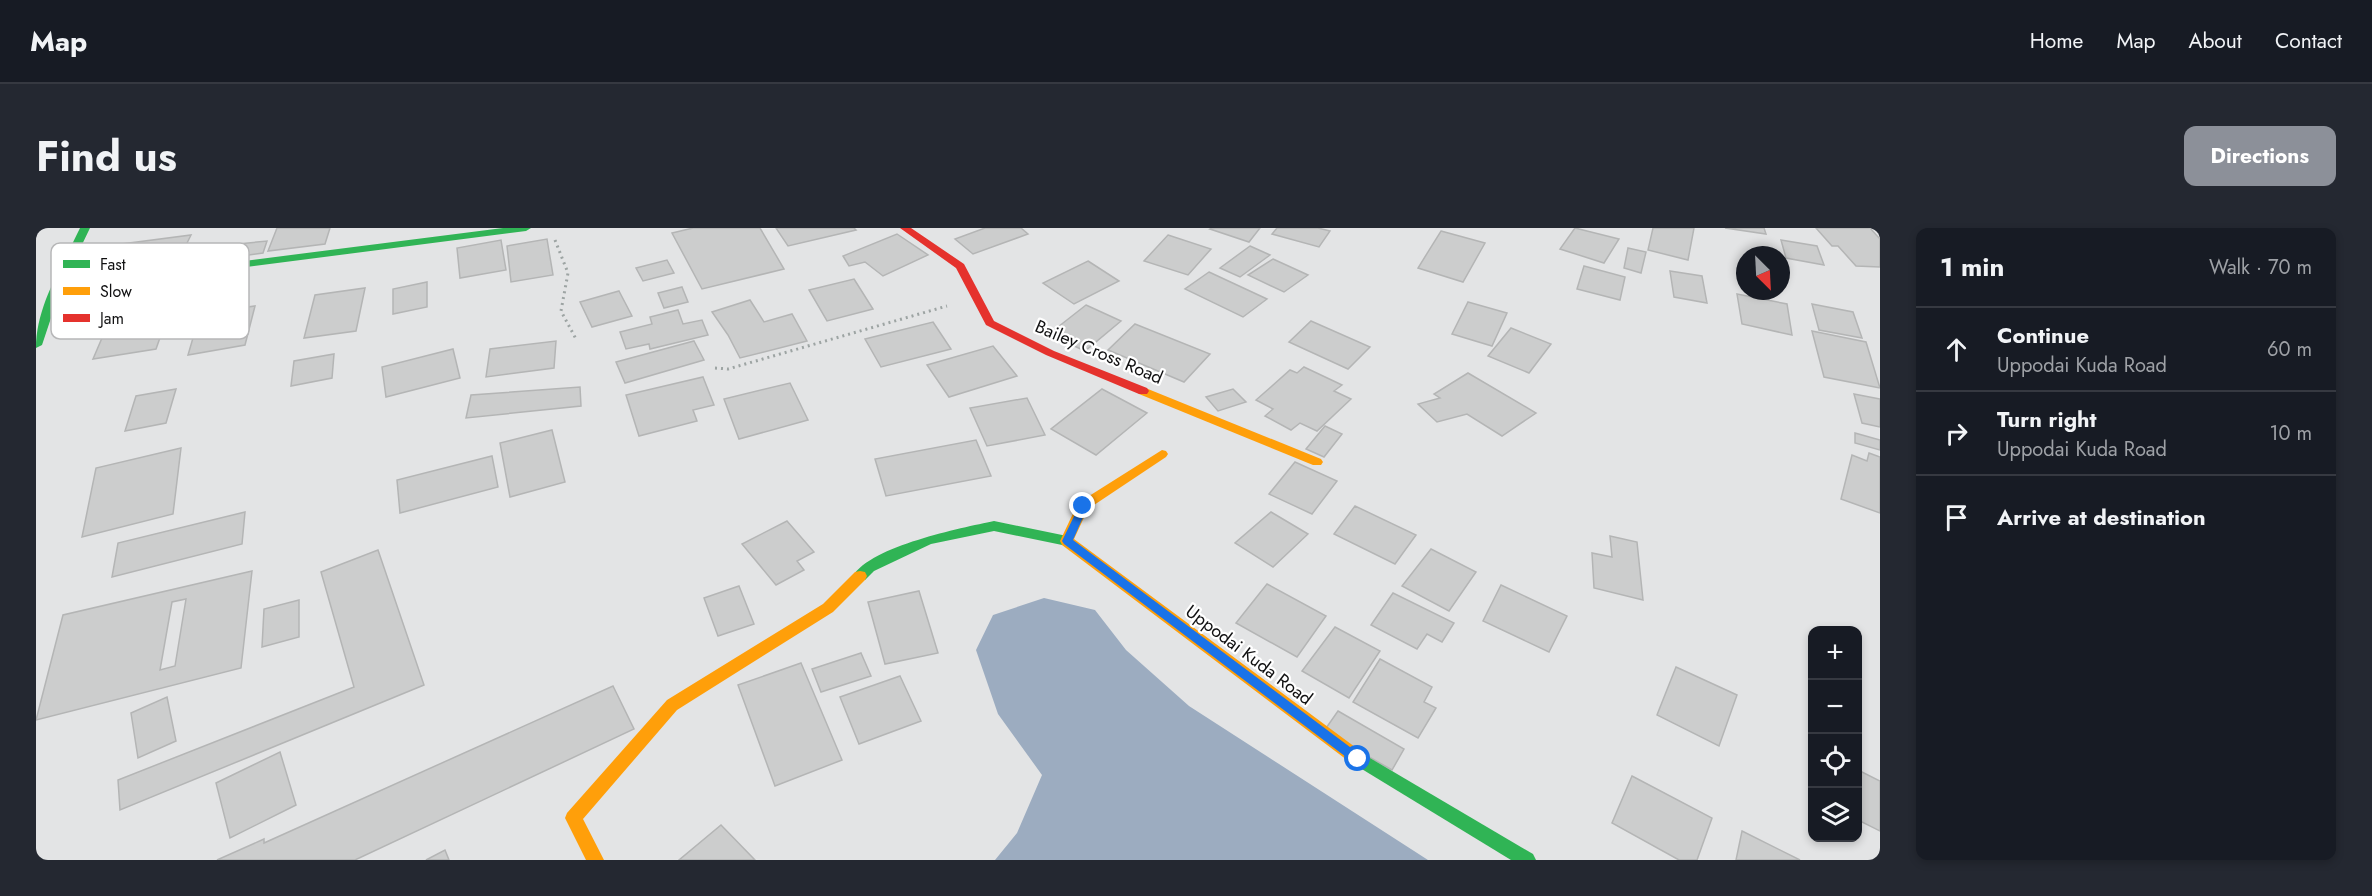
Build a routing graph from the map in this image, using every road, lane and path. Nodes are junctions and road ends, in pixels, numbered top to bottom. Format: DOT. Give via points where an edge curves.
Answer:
graph roads {
  1 [pos="85,228"];
  2 [pos="526,228"];
  3 [pos="905,228"];
  4 [pos="554,237"];
  5 [pos="78,243"];
  6 [pos="249,263"];
  7 [pos="977,299"];
  8 [pos="51,302"];
  9 [pos="576,339"];
  10 [pos="36,345"];
  11 [pos="715,368"];
  12 [pos="1162,454"];
  13 [pos="1317,462"];
  14 [pos="1067,541"];
  15 [pos="595,860"];
  16 [pos="1527,860"];
  1 -- 5 [label="street"];
  2 -- 6 [label="street"];
  3 -- 7 [label="street, Bailey Cross Road" via="960,266"];
  4 -- 9 [label="path" via="568,273 561,311"];
  7 -- 11 [label="path" via="728,369"];
  7 -- 13 [label="street, Bailey Cross Road" via="990,323 1050,353"];
  8 -- 10 [label="street"];
  12 -- 14 [label="street" via="1083,506"];
  14 -- 15 [label="street" via="994,526 928,540 869,567 828,608 672,705 573,818"];
  14 -- 16 [label="street, Uppodai Kuda Road" via="1358,759"];
}
